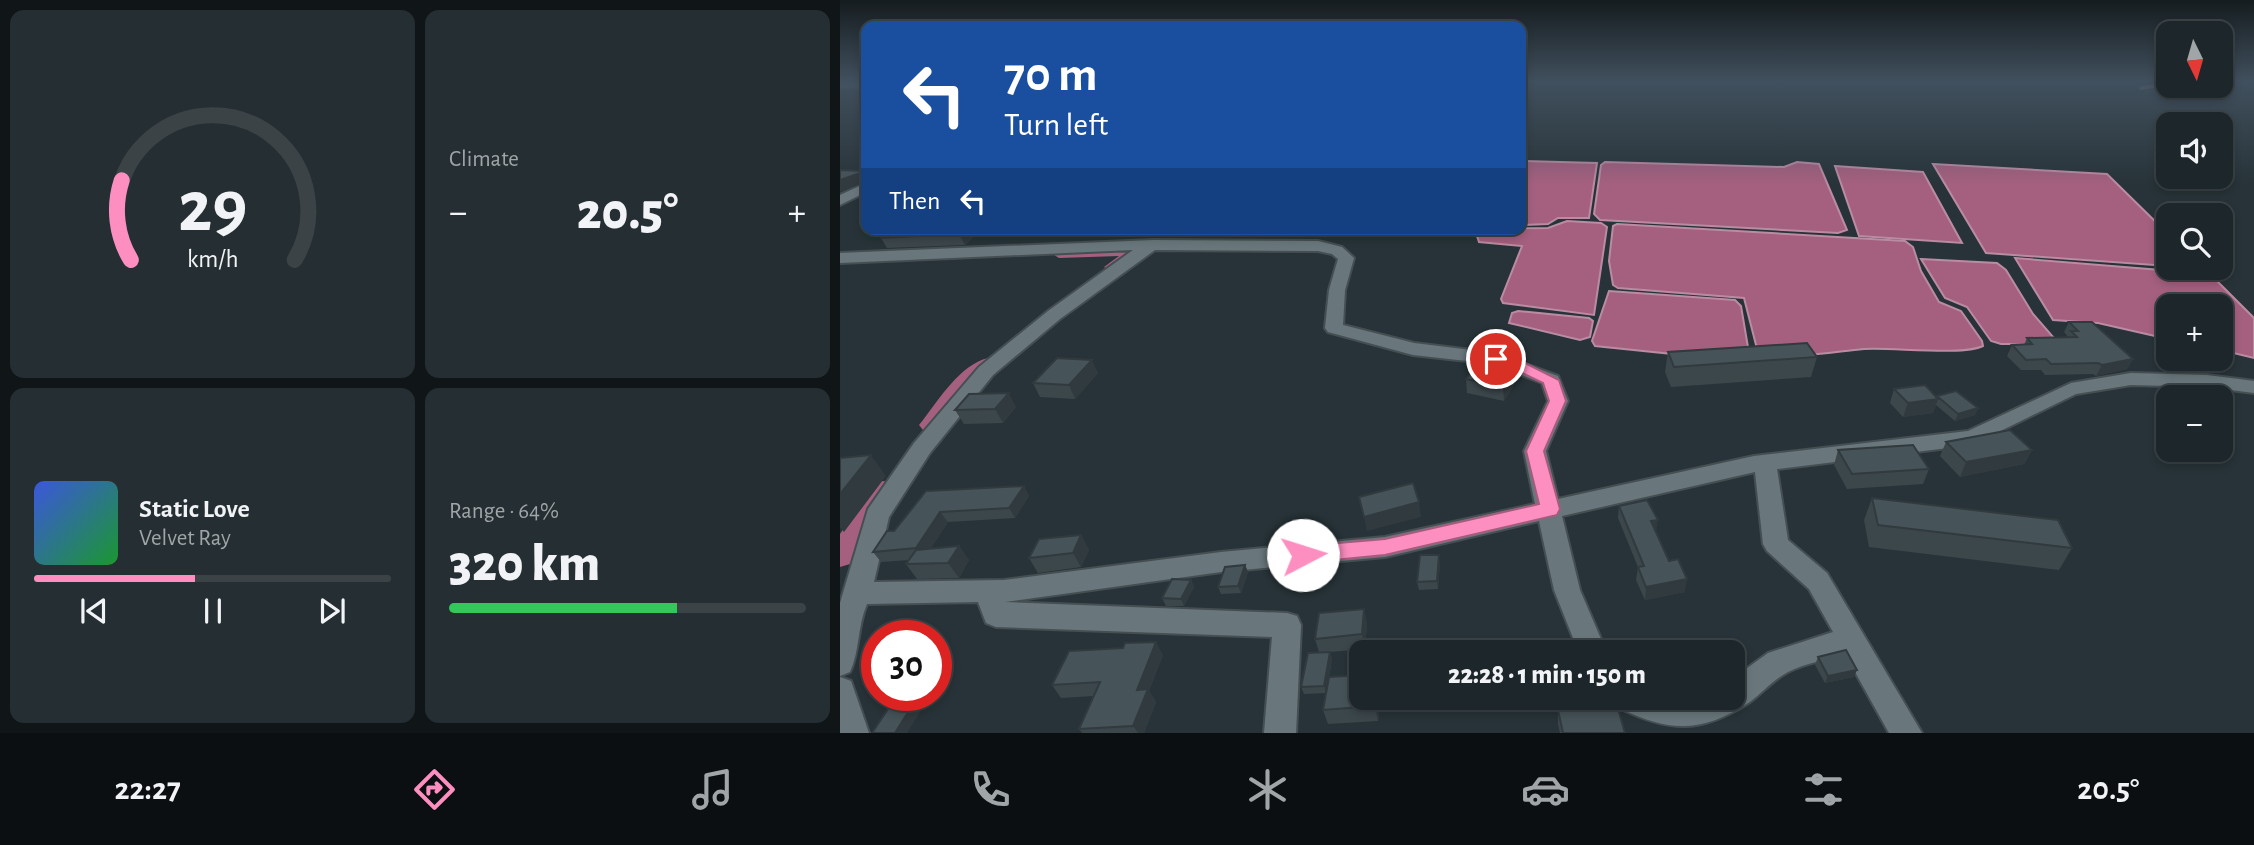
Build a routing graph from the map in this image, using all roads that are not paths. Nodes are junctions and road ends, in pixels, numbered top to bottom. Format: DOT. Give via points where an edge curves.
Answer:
graph roads {
  1 [pos="861,190"];
  2 [pos="840,201"];
  3 [pos="1153,245"];
  4 [pos="840,258"];
  5 [pos="2254,387"];
  6 [pos="1765,463"];
  7 [pos="1550,509"];
  8 [pos="987,591"];
  9 [pos="858,593"];
  10 [pos="1852,639"];
  11 [pos="1588,640"];
  12 [pos="840,663"];
  13 [pos="1745,688"];
  14 [pos="840,691"];
  15 [pos="1655,710"];
  16 [pos="1714,710"];
  17 [pos="853,733"];
  18 [pos="1280,733"];
  19 [pos="1906,733"];
  1 -- 2 [label="street"];
  3 -- 4 [label="street"];
  3 -- 7 [label="street" via="1337,250 1346,258 1334,328 1413,349 1496,359 1550,380 1558,401 1535,451"];
  3 -- 9 [label="street" via="1054,315 986,371 922,448 877,515"];
  5 -- 6 [label="street" via="2207,380 2131,379 2071,389 1972,438"];
  6 -- 7 [label="street"];
  6 -- 10 [label="street" via="1776,544 1818,581"];
  7 -- 8 [label="street" via="1385,547"];
  7 -- 11 [label="street" via="1567,590"];
  8 -- 9 [label="street"];
  8 -- 18 [label="street" via="996,615 1287,625"];
  9 -- 12 [label="street" via="845,623"];
  10 -- 13 [label="street" via="1779,662"];
  10 -- 19 [label="street"];
  14 -- 17 [label="street"];
  15 -- 16 [label="street" via="1684,717"];
}
